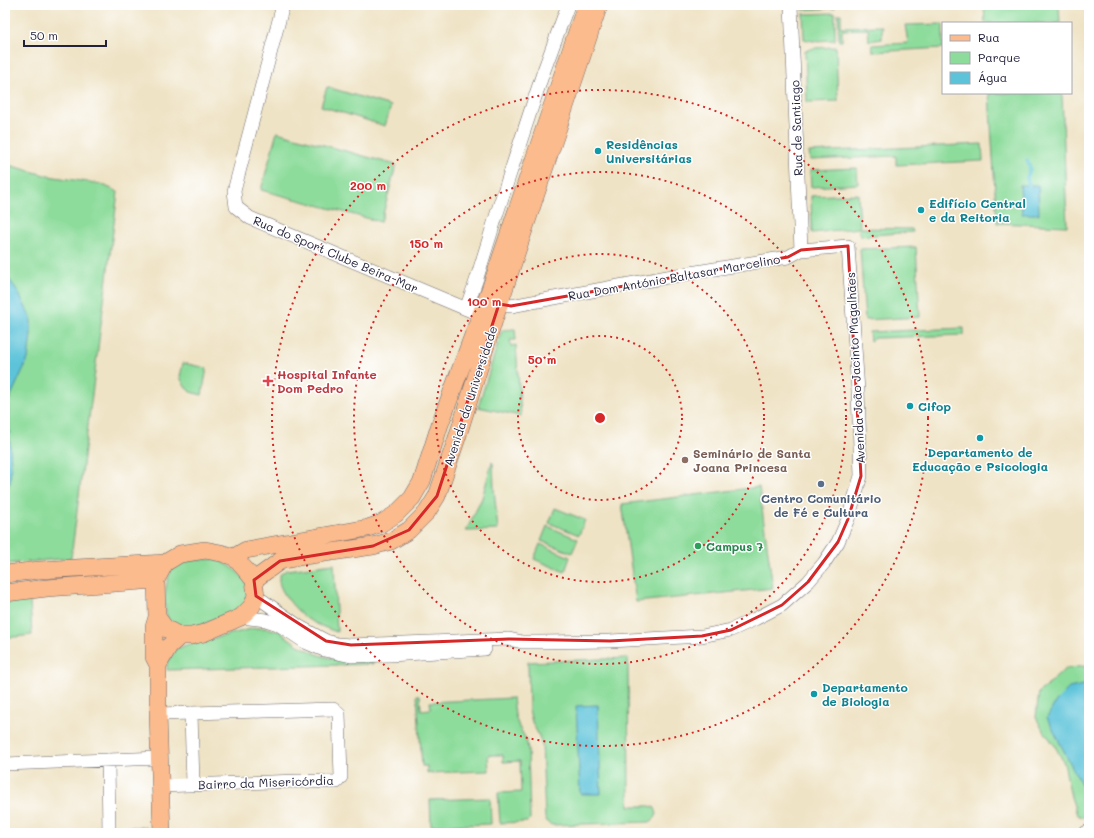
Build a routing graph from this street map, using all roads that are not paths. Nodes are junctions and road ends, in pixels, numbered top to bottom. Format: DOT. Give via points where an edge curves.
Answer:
graph roads {
  1 [pos="283,5"];
  2 [pos="568,5"];
  3 [pos="586,5"];
  4 [pos="599,5"];
  5 [pos="791,5"];
  6 [pos="848,246"];
  7 [pos="801,250"];
  8 [pos="499,304"];
  9 [pos="466,309"];
  10 [pos="487,318"];
  11 [pos="234,557"];
  12 [pos="165,562"];
  13 [pos="5,574"];
  14 [pos="156,580"];
  15 [pos="255,588"];
  16 [pos="5,593"];
  17 [pos="157,617"];
  18 [pos="241,617"];
  19 [pos="180,636"];
  20 [pos="522,642"];
  21 [pos="158,665"];
  22 [pos="158,714"];
  23 [pos="191,714"];
  24 [pos="160,758"];
  25 [pos="108,760"];
  26 [pos="5,764"];
  27 [pos="192,785"];
  28 [pos="161,786"];
  29 [pos="1089,830"];
  30 [pos="109,833"];
  31 [pos="162,833"];
  32 [pos="1085,833"];
  1 -- 9 [label="street, Rua do Sport Clube Beira-Mar" via="254,101 234,191 236,206 250,218"];
  2 -- 9 [label="street" via="543,73"];
  3 -- 10 [label="main road, Avenida da Universidade"];
  4 -- 8 [label="main road, Avenida da Universidade"];
  5 -- 7 [label="street, Rua de Santiago"];
  6 -- 7 [label="street, Rua Dom António Baltasar Marcelino"];
  6 -- 20 [label="street, Avenida João Jacinto Magalhães" via="861,476 848,519 824,564 782,605 731,630 702,636"];
  7 -- 8 [label="street, Rua Dom António Baltasar Marcelino" via="788,257 511,306"];
  8 -- 10 [label="main road, Avenida da Universidade"];
  9 -- 10 [label="street, Rua do Sport Clube Beira-Mar"];
  10 -- 11 [label="main road, Avenida da Universidade" via="450,396 422,480 412,498 396,514 368,528 246,550"];
  10 -- 15 [label="main road, Avenida da Universidade" via="458,438 437,496 426,512 409,530 391,541 280,561"];
  11 -- 12 [label="main road" via="204,550 180,554"];
  11 -- 15 [label="main road" via="244,568"];
  12 -- 13 [label="main road"];
  12 -- 14 [label="main road"];
  14 -- 16 [label="main road"];
  14 -- 17 [label="main road"];
  15 -- 18 [label="main road" via="252,606"];
  15 -- 20 [label="street, Avenida João Jacinto Magalhães" via="300,627 337,644 509,639"];
  17 -- 19 [label="main road" via="165,628"];
  17 -- 21 [label="main road" via="154,627 154,657"];
  18 -- 19 [label="main road" via="204,632"];
  18 -- 20 [label="street, Avenida João Jacinto Magalhães" via="278,624 305,642 324,650 351,656 510,647"];
  19 -- 21 [label="main road" via="169,646"];
  21 -- 22 [label="main road"];
  22 -- 23 [label="street, Bairro da Misericórdia"];
  22 -- 24 [label="main road"];
  23 -- 27 [label="street, Bairro da Misericórdia"];
  23 -- 27 [label="street, Bairro da Misericórdia" via="333,709 339,713 341,777 337,782"];
  24 -- 25 [label="street"];
  24 -- 28 [label="main road"];
  25 -- 26 [label="street"];
  25 -- 30 [label="street"];
  27 -- 28 [label="street, Bairro da Misericórdia"];
  28 -- 31 [label="main road"];
  29 -- 32 [label="street"];
}
